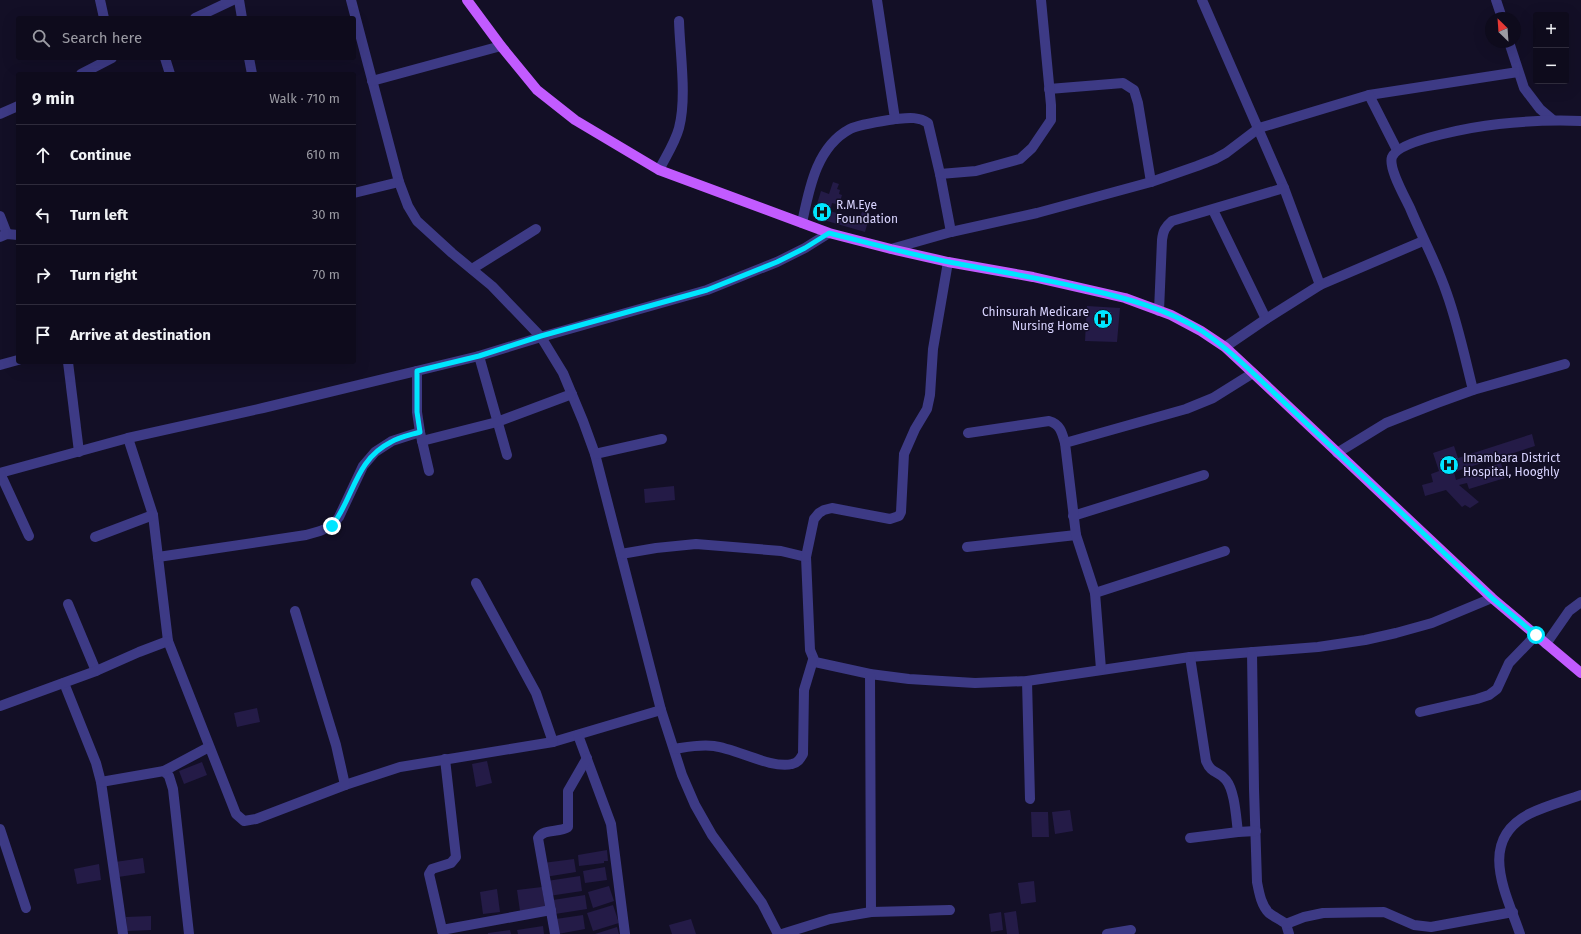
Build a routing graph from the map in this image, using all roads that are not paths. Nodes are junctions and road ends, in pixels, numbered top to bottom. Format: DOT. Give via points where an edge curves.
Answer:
graph roads {
  1 [pos="100,0"];
  2 [pos="239,0"];
  3 [pos="351,0"];
  4 [pos="467,0"];
  5 [pos="877,0"];
  6 [pos="1041,0"];
  7 [pos="1202,0"];
  8 [pos="1496,0"];
  9 [pos="226,2"];
  10 [pos="1500,12"];
  11 [pos="104,16"];
  12 [pos="199,16"];
  13 [pos="242,16"];
  14 [pos="355,16"];
  15 [pos="356,19"];
  16 [pos="679,21"];
  17 [pos="501,46"];
  18 [pos="1511,48"];
  19 [pos="108,60"];
  20 [pos="166,60"];
  21 [pos="249,60"];
  22 [pos="85,72"];
  23 [pos="169,72"];
  24 [pos="252,72"];
  25 [pos="1518,72"];
  26 [pos="372,80"];
  27 [pos="1050,89"];
  28 [pos="1369,95"];
  29 [pos="16,107"];
  30 [pos="0,114"];
  31 [pos="895,119"];
  32 [pos="1553,120"];
  33 [pos="1581,121"];
  34 [pos="1259,128"];
  35 [pos="1397,150"];
  36 [pos="659,170"];
  37 [pos="940,174"];
  38 [pos="399,182"];
  39 [pos="1151,182"];
  40 [pos="1284,188"];
  41 [pos="356,193"];
  42 [pos="1213,210"];
  43 [pos="0,216"];
  44 [pos="802,224"];
  45 [pos="536,229"];
  46 [pos="951,232"];
  47 [pos="829,233"];
  48 [pos="16,235"];
  49 [pos="4,236"];
  50 [pos="1423,241"];
  51 [pos="891,249"];
  52 [pos="948,262"];
  53 [pos="472,269"];
  54 [pos="1320,285"];
  55 [pos="1159,310"];
  56 [pos="1266,319"];
  57 [pos="541,336"];
  58 [pos="1225,348"];
  59 [pos="479,356"];
  60 [pos="16,361"];
  61 [pos="68,364"];
  62 [pos="1565,364"];
  63 [pos="0,365"];
  64 [pos="417,371"];
  65 [pos="1253,373"];
  66 [pos="1473,390"];
  67 [pos="572,394"];
  68 [pos="497,422"];
  69 [pos="968,433"];
  70 [pos="421,437"];
  71 [pos="128,438"];
  72 [pos="662,439"];
  73 [pos="1065,443"];
  74 [pos="79,452"];
  75 [pos="1337,453"];
  76 [pos="595,454"];
  77 [pos="507,455"];
  78 [pos="429,471"];
  79 [pos="0,473"];
  80 [pos="1204,475"];
  81 [pos="153,516"];
  82 [pos="1073,516"];
  83 [pos="1076,535"];
  84 [pos="29,536"];
  85 [pos="95,537"];
  86 [pos="967,547"];
  87 [pos="1225,551"];
  88 [pos="622,554"];
  89 [pos="158,557"];
  90 [pos="806,557"];
  91 [pos="476,583"];
  92 [pos="1095,593"];
  93 [pos="1492,598"];
  94 [pos="1581,602"];
  95 [pos="68,604"];
  96 [pos="295,611"];
  97 [pos="1536,635"];
  98 [pos="168,641"];
  99 [pos="1546,644"];
  100 [pos="1252,652"];
  101 [pos="1190,657"];
  102 [pos="812,660"];
  103 [pos="1101,669"];
  104 [pos="96,671"];
  105 [pos="1581,673"];
  106 [pos="870,674"];
  107 [pos="1027,681"];
  108 [pos="64,682"];
  109 [pos="0,706"];
  110 [pos="661,710"];
  111 [pos="1420,712"];
  112 [pos="578,735"];
  113 [pos="553,742"];
  114 [pos="209,747"];
  115 [pos="674,749"];
  116 [pos="587,758"];
  117 [pos="445,759"];
  118 [pos="164,770"];
  119 [pos="101,782"];
  120 [pos="345,785"];
  121 [pos="1581,795"];
  122 [pos="1030,799"];
  123 [pos="0,829"];
  124 [pos="1256,831"];
  125 [pos="1238,832"];
  126 [pos="1190,838"];
  127 [pos="26,908"];
  128 [pos="551,910"];
  129 [pos="950,910"];
  130 [pos="871,912"];
  131 [pos="1513,912"];
  132 [pos="1286,924"];
  133 [pos="1131,930"];
  134 [pos="442,932"];
  135 [pos="123,934"];
  136 [pos="189,934"];
  137 [pos="555,934"];
  138 [pos="625,934"];
  139 [pos="778,934"];
  140 [pos="782,934"];
  141 [pos="1107,934"];
  142 [pos="1289,934"];
  143 [pos="1520,934"];
  1 -- 11 [label="street"];
  2 -- 13 [label="street"];
  3 -- 14 [label="street"];
  4 -- 17 [label="main road"];
  5 -- 31 [label="street"];
  6 -- 27 [label="street"];
  7 -- 34 [label="street"];
  8 -- 10 [label="street"];
  9 -- 12 [label="street"];
  15 -- 26 [label="street"];
  16 -- 36 [label="street" via="682,113 674,143"];
  17 -- 26 [label="street"];
  17 -- 36 [label="main road" via="537,90 575,120"];
  18 -- 25 [label="street"];
  19 -- 22 [label="street"];
  20 -- 23 [label="street"];
  21 -- 24 [label="street"];
  25 -- 28 [label="street"];
  25 -- 32 [label="street" via="1528,94"];
  26 -- 38 [label="street"];
  27 -- 37 [label="street" via="1051,120 1032,148 1020,159 976,171"];
  27 -- 39 [label="street" via="1122,83 1130,86 1138,103"];
  28 -- 34 [label="street"];
  28 -- 35 [label="street"];
  29 -- 30 [label="street"];
  31 -- 37 [label="street" via="916,117 928,123"];
  31 -- 44 [label="street" via="851,128 832,143 817,166"];
  32 -- 33 [label="street"];
  32 -- 35 [label="street" via="1465,129 1405,145"];
  34 -- 39 [label="street" via="1215,159"];
  34 -- 40 [label="street"];
  35 -- 50 [label="street" via="1391,164"];
  36 -- 44 [label="main road"];
  37 -- 46 [label="street"];
  38 -- 41 [label="street"];
  38 -- 53 [label="street" via="417,221"];
  39 -- 46 [label="street" via="1037,213"];
  40 -- 42 [label="street"];
  40 -- 54 [label="street"];
  42 -- 55 [label="street" via="1172,221 1163,231"];
  42 -- 56 [label="street"];
  43 -- 49 [label="street"];
  44 -- 47 [label="main road"];
  45 -- 53 [label="street"];
  46 -- 51 [label="street"];
  47 -- 51 [label="main road"];
  47 -- 57 [label="street" via="777,262 707,290"];
  48 -- 49 [label="street"];
  50 -- 54 [label="street"];
  50 -- 66 [label="street" via="1447,294"];
  51 -- 52 [label="main road"];
  52 -- 55 [label="main road" via="1033,277 1125,298"];
  52 -- 90 [label="street" via="933,349 927,409 904,454 901,512 899,516 890,519 832,508 819,512 814,519"];
  53 -- 57 [label="street"];
  54 -- 56 [label="street"];
  55 -- 58 [label="main road" via="1201,331"];
  56 -- 58 [label="street"];
  57 -- 59 [label="street"];
  57 -- 67 [label="street"];
  58 -- 65 [label="main road"];
  59 -- 64 [label="street"];
  59 -- 68 [label="street"];
  60 -- 63 [label="street"];
  61 -- 74 [label="street"];
  62 -- 66 [label="street"];
  64 -- 70 [label="street" via="417,412"];
  64 -- 71 [label="street"];
  65 -- 73 [label="street" via="1213,398 1186,409"];
  65 -- 75 [label="main road"];
  66 -- 75 [label="street" via="1386,423"];
  67 -- 68 [label="street"];
  67 -- 76 [label="street"];
  68 -- 70 [label="street"];
  68 -- 77 [label="street"];
  69 -- 73 [label="street" via="1049,421 1059,426"];
  70 -- 78 [label="street"];
  70 -- 89 [label="street" via="392,441 375,452 363,466 339,517 332,526 306,535"];
  71 -- 74 [label="street"];
  71 -- 81 [label="street"];
  72 -- 76 [label="street"];
  73 -- 82 [label="street"];
  74 -- 79 [label="street"];
  75 -- 93 [label="main road"];
  76 -- 88 [label="street"];
  79 -- 84 [label="street"];
  80 -- 82 [label="street"];
  81 -- 85 [label="street"];
  81 -- 89 [label="street"];
  82 -- 83 [label="street"];
  83 -- 86 [label="street"];
  83 -- 92 [label="street"];
  87 -- 92 [label="street"];
  88 -- 90 [label="street" via="696,544 781,551"];
  88 -- 110 [label="street"];
  89 -- 98 [label="street"];
  90 -- 102 [label="street"];
  91 -- 113 [label="street" via="536,693"];
  92 -- 103 [label="street"];
  93 -- 97 [label="main road"];
  93 -- 100 [label="street" via="1432,623 1396,634 1318,647"];
  94 -- 99 [label="street" via="1569,611"];
  95 -- 104 [label="street"];
  96 -- 120 [label="street" via="336,745"];
  97 -- 99 [label="main road"];
  97 -- 111 [label="street" via="1509,663 1497,689 1489,695"];
  98 -- 104 [label="street"];
  98 -- 114 [label="street"];
  99 -- 105 [label="main road"];
  100 -- 101 [label="street"];
  100 -- 124 [label="street"];
  101 -- 103 [label="street"];
  101 -- 125 [label="street" via="1206,761 1211,771 1221,775 1231,789"];
  102 -- 106 [label="street"];
  102 -- 115 [label="street" via="804,690 803,754 797,762 777,764 713,746 696,745"];
  103 -- 107 [label="street"];
  104 -- 108 [label="street"];
  106 -- 107 [label="street" via="949,682"];
  106 -- 130 [label="street"];
  107 -- 122 [label="street"];
  108 -- 109 [label="street"];
  108 -- 119 [label="street"];
  110 -- 112 [label="street"];
  110 -- 115 [label="street"];
  112 -- 113 [label="street"];
  112 -- 116 [label="street"];
  113 -- 117 [label="street"];
  114 -- 118 [label="street"];
  114 -- 120 [label="street" via="236,814 244,821 256,819"];
  115 -- 139 [label="street" via="695,805 723,851 762,903"];
  116 -- 128 [label="street" via="568,790 568,826 542,833 538,838"];
  116 -- 138 [label="street" via="611,824"];
  117 -- 120 [label="street" via="400,767"];
  117 -- 134 [label="street" via="456,857 451,863 432,868 429,874"];
  118 -- 119 [label="street"];
  118 -- 136 [label="street" via="173,788"];
  119 -- 135 [label="street"];
  121 -- 131 [label="street" via="1528,815 1513,826 1500,844 1498,855 1501,875"];
  123 -- 127 [label="street"];
  124 -- 125 [label="street"];
  124 -- 132 [label="street" via="1257,882 1260,896 1269,912"];
  125 -- 126 [label="street"];
  128 -- 134 [label="street"];
  128 -- 137 [label="street"];
  129 -- 130 [label="street"];
  130 -- 140 [label="street" via="830,919"];
  131 -- 132 [label="street" via="1431,927 1414,925 1384,912 1323,913"];
  131 -- 143 [label="street"];
  132 -- 142 [label="street"];
  133 -- 141 [label="street"];
}
